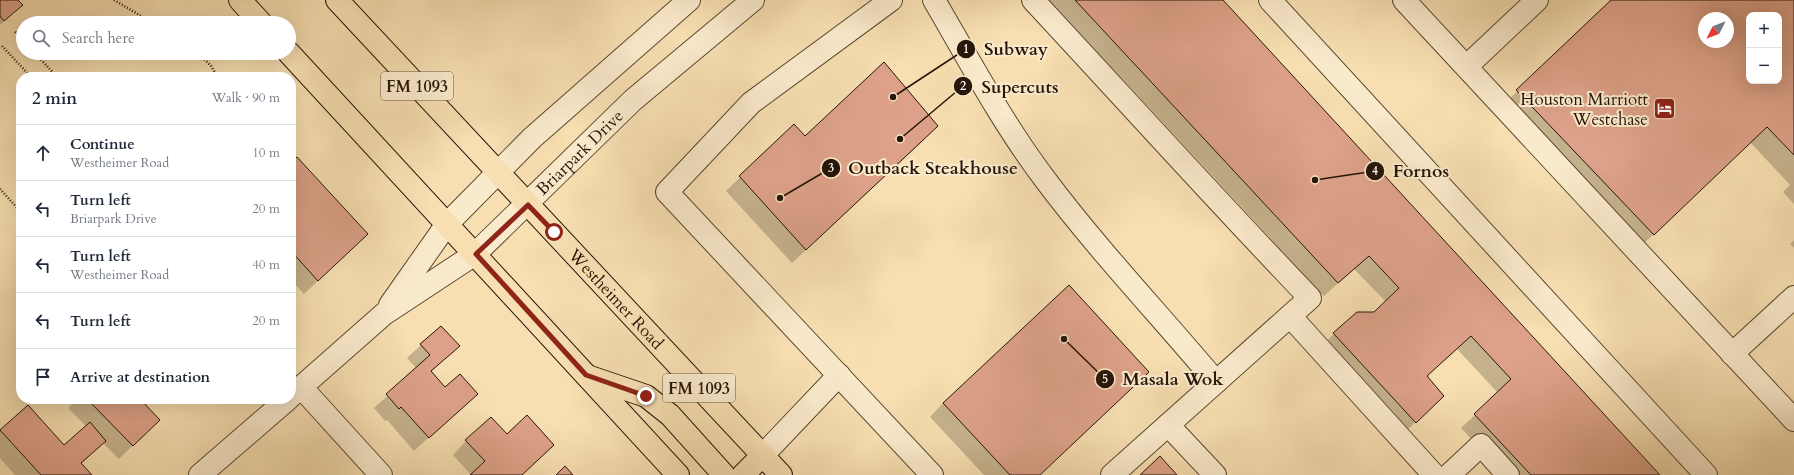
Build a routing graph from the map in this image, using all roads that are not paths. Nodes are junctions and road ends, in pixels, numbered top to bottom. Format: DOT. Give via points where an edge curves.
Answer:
graph roads {
  1 [pos="240,0"];
  2 [pos="337,0"];
  3 [pos="688,0"];
  4 [pos="753,0"];
  5 [pos="891,0"];
  6 [pos="934,0"];
  7 [pos="1033,0"];
  8 [pos="1270,0"];
  9 [pos="1404,0"];
  10 [pos="1537,0"];
  11 [pos="255,16"];
  12 [pos="295,60"];
  13 [pos="1467,66"];
  14 [pos="498,172"];
  15 [pos="528,205"];
  16 [pos="447,224"];
  17 [pos="476,254"];
  18 [pos="1794,297"];
  19 [pos="384,314"];
  20 [pos="1290,316"];
  21 [pos="1732,354"];
  22 [pos="586,375"];
  23 [pos="839,375"];
  24 [pos="1216,382"];
  25 [pos="296,391"];
  26 [pos="296,397"];
  27 [pos="282,404"];
  28 [pos="1794,420"];
  29 [pos="1168,425"];
  30 [pos="763,455"];
  31 [pos="200,475"];
  32 [pos="381,475"];
  33 [pos="678,475"];
  34 [pos="724,475"];
  35 [pos="743,475"];
  36 [pos="781,475"];
  37 [pos="932,475"];
  38 [pos="1112,475"];
  39 [pos="1215,475"];
  40 [pos="1434,475"];
  41 [pos="1449,475"];
  42 [pos="1508,475"];
  43 [pos="1706,475"];
  1 -- 11 [label="main road"];
  2 -- 14 [label="main road, Westheimer Road / FM 1093"];
  3 -- 14 [label="street, Briarpark Drive" via="532,138"];
  4 -- 15 [label="street, Briarpark Drive" via="633,100"];
  5 -- 23 [label="street" via="751,103 667,192"];
  6 -- 24 [label="street" via="1004,122 1043,177 1082,227"];
  7 -- 20 [label="street" via="1216,200 1310,298"];
  8 -- 43 [label="street"];
  9 -- 13 [label="street"];
  10 -- 13 [label="street"];
  12 -- 16 [label="main road"];
  13 -- 21 [label="street"];
  14 -- 15 [label="main road, Westheimer Road / FM 1093"];
  14 -- 16 [label="street, Briarpark Drive"];
  15 -- 17 [label="street, Briarpark Drive"];
  15 -- 30 [label="main road, Westheimer Road / FM 1093"];
  16 -- 17 [label="main road"];
  16 -- 19 [label="street, Briarpark Drive"];
  17 -- 19 [label="street, Briarpark Drive"];
  17 -- 22 [label="main road"];
  18 -- 21 [label="street"];
  19 -- 25 [label="street, Briarpark Drive"];
  20 -- 24 [label="street"];
  20 -- 40 [label="street"];
  21 -- 28 [label="street"];
  22 -- 33 [label="main road"];
  22 -- 34 [label="main road" via="646,396 670,415"];
  23 -- 30 [label="street"];
  23 -- 37 [label="street"];
  24 -- 29 [label="street"];
  26 -- 32 [label="street"];
  27 -- 31 [label="street, Briarpark Drive"];
  29 -- 38 [label="street"];
  29 -- 39 [label="street"];
  30 -- 35 [label="main road"];
  30 -- 36 [label="main road, Westheimer Road / FM 1093"];
  41 -- 42 [label="street" via="1481,445"];
}
